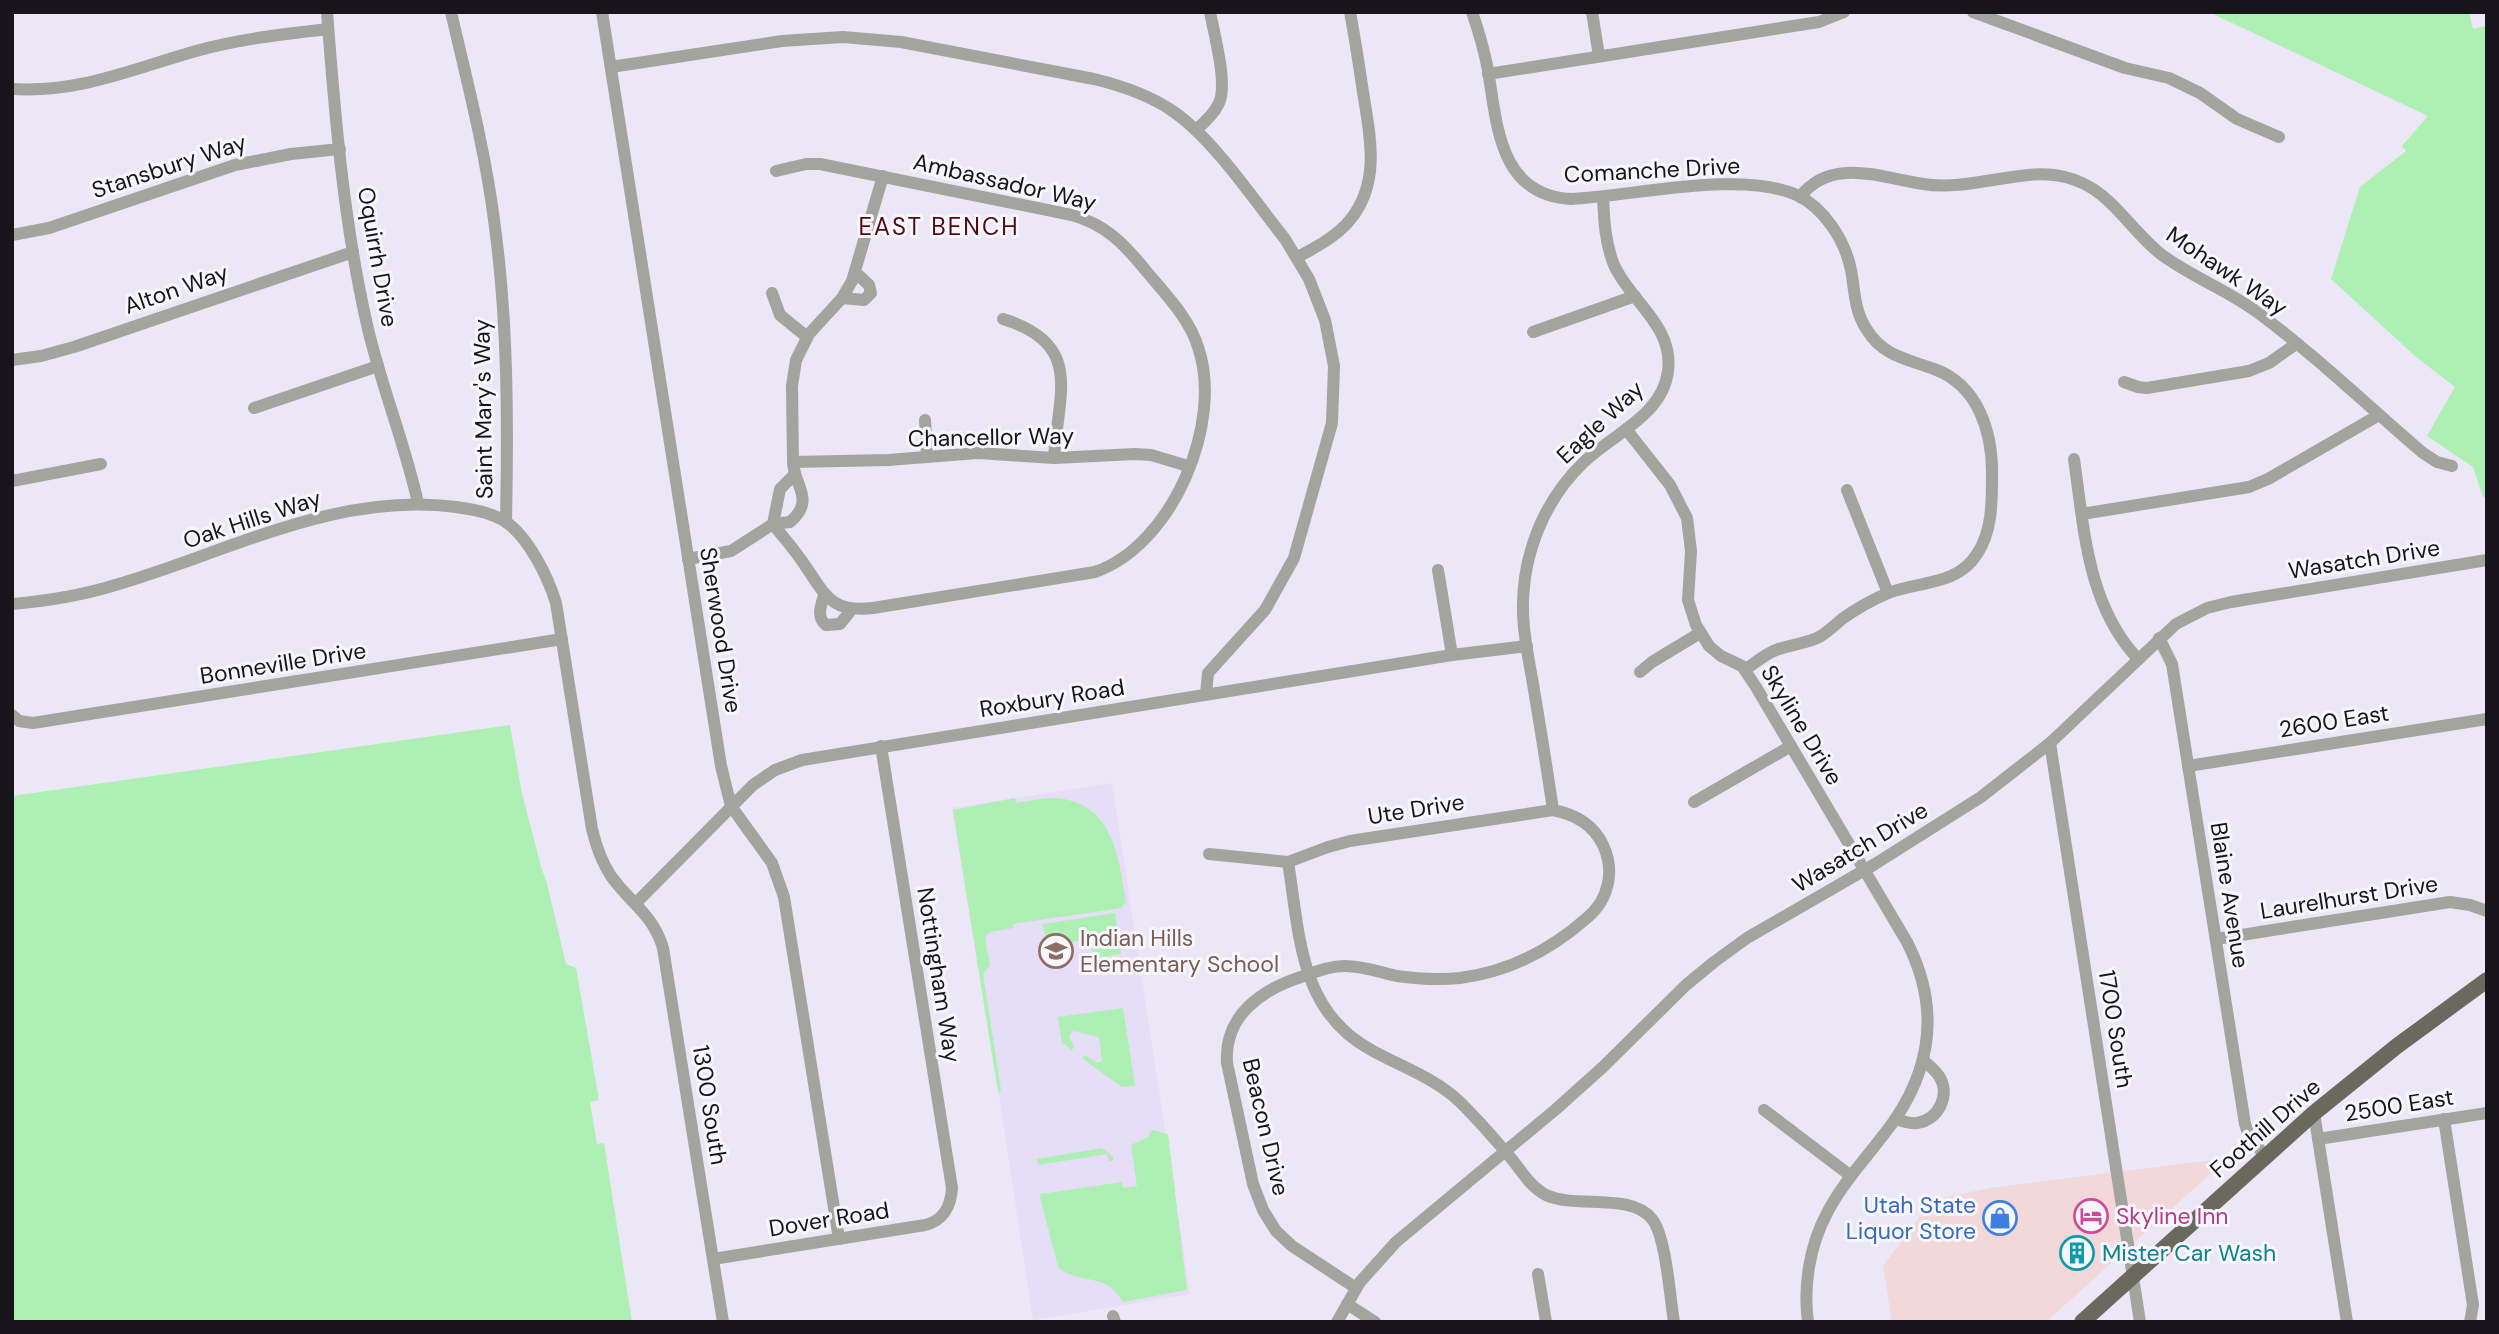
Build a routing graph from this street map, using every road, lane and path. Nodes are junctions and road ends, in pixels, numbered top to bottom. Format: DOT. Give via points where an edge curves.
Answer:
graph roads {
  1 [pos="327,12"];
  2 [pos="451,12"];
  3 [pos="602,12"];
  4 [pos="1210,12"];
  5 [pos="1350,12"];
  6 [pos="1472,12"];
  7 [pos="1592,12"];
  8 [pos="1844,12"];
  9 [pos="1973,12"];
  10 [pos="328,29"];
  11 [pos="1599,56"];
  12 [pos="611,67"];
  13 [pos="1488,74"];
  14 [pos="12,89"];
  15 [pos="1196,130"];
  16 [pos="2279,137"];
  17 [pos="340,149"];
  18 [pos="776,171"];
  19 [pos="883,176"];
  20 [pos="1603,197"];
  21 [pos="1800,197"];
  22 [pos="12,234"];
  23 [pos="353,252"];
  24 [pos="1298,257"];
  25 [pos="855,272"];
  26 [pos="772,293"];
  27 [pos="1635,296"];
  28 [pos="842,298"];
  29 [pos="1003,319"];
  30 [pos="1534,332"];
  31 [pos="807,337"];
  32 [pos="2296,344"];
  33 [pos="12,360"];
  34 [pos="378,366"];
  35 [pos="2124,382"];
  36 [pos="254,408"];
  37 [pos="2379,415"];
  38 [pos="925,420"];
  39 [pos="1626,429"];
  40 [pos="927,457"];
  41 [pos="1054,458"];
  42 [pos="2074,458"];
  43 [pos="101,464"];
  44 [pos="1188,466"];
  45 [pos="2452,466"];
  46 [pos="793,468"];
  47 [pos="12,481"];
  48 [pos="1847,490"];
  49 [pos="418,503"];
  50 [pos="2082,514"];
  51 [pos="506,522"];
  52 [pos="773,524"];
  53 [pos="688,559"];
  54 [pos="2487,560"];
  55 [pos="1438,570"];
  56 [pos="1888,593"];
  57 [pos="824,595"];
  58 [pos="12,604"];
  59 [pos="852,608"];
  60 [pos="1700,633"];
  61 [pos="562,639"];
  62 [pos="2160,639"];
  63 [pos="1527,646"];
  64 [pos="1452,655"];
  65 [pos="2138,659"];
  66 [pos="1745,670"];
  67 [pos="1640,672"];
  68 [pos="1206,694"];
  69 [pos="12,715"];
  70 [pos="2487,719"];
  71 [pos="2050,743"];
  72 [pos="881,746"];
  73 [pos="1791,746"];
  74 [pos="2188,766"];
  75 [pos="1694,803"];
  76 [pos="732,806"];
  77 [pos="1553,810"];
  78 [pos="1209,855"];
  79 [pos="1288,862"];
  80 [pos="1866,869"];
  81 [pos="636,903"];
  82 [pos="2487,911"];
  83 [pos="2216,939"];
  84 [pos="1308,974"];
  85 [pos="2487,980"];
  86 [pos="1923,1060"];
  87 [pos="1764,1110"];
  88 [pos="2314,1113"];
  89 [pos="2487,1113"];
  90 [pos="1895,1119"];
  91 [pos="2444,1119"];
  92 [pos="2318,1139"];
  93 [pos="1506,1153"];
  94 [pos="2265,1156"];
  95 [pos="1852,1176"];
  96 [pos="946,1210"];
  97 [pos="839,1239"];
  98 [pos="713,1259"];
  99 [pos="1538,1274"];
  100 [pos="2133,1276"];
  101 [pos="1356,1289"];
  102 [pos="1346,1304"];
  103 [pos="723,1322"];
  104 [pos="1336,1322"];
  105 [pos="1375,1322"];
  106 [pos="1546,1322"];
  107 [pos="1674,1322"];
  108 [pos="1808,1322"];
  109 [pos="2082,1322"];
  110 [pos="2140,1322"];
  111 [pos="2347,1322"];
  112 [pos="2470,1322"];
  1 -- 10 [label="street, Oquirrh Drive"];
  2 -- 51 [label="street, Saint Mary's Way" via="485,159 499,253"];
  3 -- 12 [label="street, Sherwood Drive"];
  4 -- 15 [label="street" via="1222,98"];
  5 -- 24 [label="street" via="1371,141 1370,179 1349,221"];
  6 -- 13 [label="street, Comanche Drive"];
  7 -- 11 [label="street"];
  8 -- 11 [label="street" via="1818,22"];
  9 -- 16 [label="street" via="2125,68 2169,78 2236,118"];
  10 -- 14 [label="street" via="211,47 89,84"];
  10 -- 17 [label="street, Oquirrh Drive"];
  11 -- 13 [label="street"];
  12 -- 15 [label="street" via="802,38 882,40 1127,88 1173,111"];
  12 -- 53 [label="street, Sherwood Drive"];
  13 -- 20 [label="street, Comanche Drive" via="1501,144 1520,176 1555,197"];
  15 -- 24 [label="street"];
  17 -- 22 [label="street, Stansbury Way" via="235,165 49,228"];
  17 -- 23 [label="street, Oquirrh Drive"];
  18 -- 19 [label="street, Ambassador Way" via="813,163"];
  19 -- 25 [label="street"];
  19 -- 44 [label="street, Ambassador Way" via="1072,215 1099,225 1126,246 1186,321 1200,350 1204,408"];
  20 -- 21 [label="street, Comanche Drive" via="1727,185 1772,188"];
  20 -- 27 [label="street, Eagle Way" via="1610,253"];
  21 -- 32 [label="street, Mohawk Way" via="1815,181 1850,172 1943,187 2039,174 2074,179 2102,194 2168,260 2249,306"];
  21 -- 56 [label="street, Comanche Drive" via="1824,217 1842,242 1855,303 1872,338 1898,358 1956,382 1976,404 1986,426 1992,503 1978,553 1948,579"];
  23 -- 33 [label="street, Alton Way" via="74,347"];
  23 -- 34 [label="street, Oquirrh Drive"];
  24 -- 68 [label="street" via="1318,299 1330,343 1334,386 1329,439 1285,576 1265,610 1208,673"];
  25 -- 28 [label="street"];
  25 -- 28 [label="street" via="871,293 864,300"];
  26 -- 31 [label="street" via="780,314"];
  27 -- 30 [label="street"];
  27 -- 39 [label="street, Eagle Way" via="1661,332 1669,370 1657,400"];
  28 -- 31 [label="street"];
  29 -- 41 [label="street" via="1041,337 1058,359 1062,384"];
  31 -- 46 [label="street" via="793,376"];
  32 -- 35 [label="street" via="2269,363 2241,373 2147,388"];
  32 -- 37 [label="street, Mohawk Way"];
  34 -- 36 [label="street"];
  34 -- 49 [label="street, Oquirrh Drive"];
  37 -- 45 [label="street, Mohawk Way" via="2430,458"];
  37 -- 50 [label="street" via="2249,486"];
  38 -- 40 [label="street"];
  39 -- 60 [label="street, Skyline Drive" via="1670,485 1686,518 1691,551 1688,600"];
  39 -- 63 [label="street, Eagle Way" via="1574,473 1540,525 1525,576"];
  40 -- 41 [label="street, Chancellor Way" via="978,453"];
  40 -- 46 [label="street, Chancellor Way"];
  41 -- 44 [label="street, Chancellor Way" via="1143,454"];
  42 -- 50 [label="street"];
  43 -- 47 [label="street"];
  44 -- 59 [label="street, Ambassador Way" via="1164,518 1133,551 1106,568"];
  46 -- 52 [label="street" via="780,489"];
  46 -- 52 [label="street" via="803,493 800,509 790,522"];
  48 -- 56 [label="street"];
  49 -- 51 [label="street, Oak Hills Way" via="475,511"];
  49 -- 58 [label="street, Oak Hills Way" via="331,514 110,587"];
  50 -- 65 [label="street" via="2102,603"];
  51 -- 61 [label="street, Saint Mary's Way" via="546,575"];
  52 -- 53 [label="street" via="732,551"];
  52 -- 57 [label="street, Ambassador Way"];
  53 -- 76 [label="street, Sherwood Drive" via="721,766"];
  54 -- 62 [label="street, Wasatch Drive" via="2219,604 2185,618"];
  55 -- 64 [label="street"];
  56 -- 66 [label="street, Comanche Drive" via="1857,609 1824,635 1775,650"];
  57 -- 59 [label="street, Ambassador Way"];
  57 -- 59 [label="street, Ambassador Way" via="820,612 826,625 839,624"];
  60 -- 66 [label="street, Skyline Drive" via="1714,651"];
  60 -- 67 [label="street"];
  61 -- 69 [label="street, Bonneville Drive" via="33,723 19,722"];
  61 -- 81 [label="street, Saint Mary's Way" via="595,843 611,876"];
  62 -- 65 [label="street, Wasatch Drive"];
  62 -- 74 [label="street, Blaine Avenue" via="2172,664"];
  63 -- 64 [label="street, Roxbury Road"];
  63 -- 77 [label="street, Eagle Way"];
  64 -- 68 [label="street, Roxbury Road"];
  65 -- 71 [label="street, Wasatch Drive"];
  66 -- 73 [label="street, Skyline Drive"];
  68 -- 72 [label="street, Roxbury Road"];
  70 -- 74 [label="street, 2600 East"];
  71 -- 80 [label="street, Wasatch Drive" via="1966,807"];
  71 -- 100 [label="street, 1700 South"];
  72 -- 76 [label="street, Roxbury Road" via="793,763 760,780"];
  72 -- 96 [label="street, Nottingham Way" via="952,1188"];
  73 -- 75 [label="street"];
  73 -- 80 [label="street, Skyline Drive"];
  74 -- 83 [label="street, Blaine Avenue"];
  76 -- 81 [label="street, Roxbury Road"];
  76 -- 97 [label="street, Sherwood Drive" via="772,863 784,897"];
  77 -- 79 [label="street, Ute Drive" via="1350,841"];
  77 -- 84 [label="street, Beacon Drive" via="1574,816 1591,828 1603,845 1609,867 1600,903 1560,939 1517,963 1462,978 1412,978 1351,966"];
  78 -- 79 [label="street"];
  79 -- 84 [label="street"];
  80 -- 86 [label="street, Skyline Drive" via="1919,969 1928,1011"];
  80 -- 93 [label="street, Wasatch Drive" via="1714,962"];
  81 -- 98 [label="street, 1300 South" via="653,922 663,948"];
  82 -- 83 [label="street, Laurelhurst Drive" via="2451,902"];
  83 -- 94 [label="street, Blaine Avenue" via="2245,1124"];
  84 -- 93 [label="street" via="1323,1008 1339,1027 1366,1048 1444,1089"];
  84 -- 101 [label="street, Beacon Drive" via="1281,983 1245,1008 1232,1030 1227,1063 1262,1210 1292,1246"];
  85 -- 88 [label="main road, Foothill Drive"];
  86 -- 90 [label="street, Skyline Drive" via="1916,1084"];
  86 -- 90 [label="street" via="1942,1083 1940,1106 1922,1122"];
  87 -- 95 [label="street"];
  88 -- 92 [label="street"];
  88 -- 94 [label="main road, Foothill Drive"];
  89 -- 91 [label="street, 2500 East"];
  90 -- 95 [label="street, Skyline Drive"];
  91 -- 92 [label="street, 2500 East"];
  91 -- 112 [label="street" via="2473,1305"];
  92 -- 111 [label="street"];
  93 -- 101 [label="street, Wasatch Drive" via="1403,1235"];
  93 -- 107 [label="street" via="1535,1188 1550,1197 1627,1205 1650,1216 1661,1237"];
  94 -- 100 [label="main road, Foothill Drive"];
  95 -- 108 [label="street, Skyline Drive" via="1816,1238 1807,1280"];
  96 -- 97 [label="street, Dover Road" via="930,1224"];
  97 -- 98 [label="street, Dover Road"];
  98 -- 103 [label="street, 1300 South"];
  99 -- 106 [label="street"];
  100 -- 109 [label="main road, Foothill Drive"];
  100 -- 110 [label="street, 1700 South"];
  101 -- 102 [label="street, Wasatch Drive"];
  102 -- 104 [label="street, Wasatch Drive"];
  102 -- 105 [label="street"];
}
